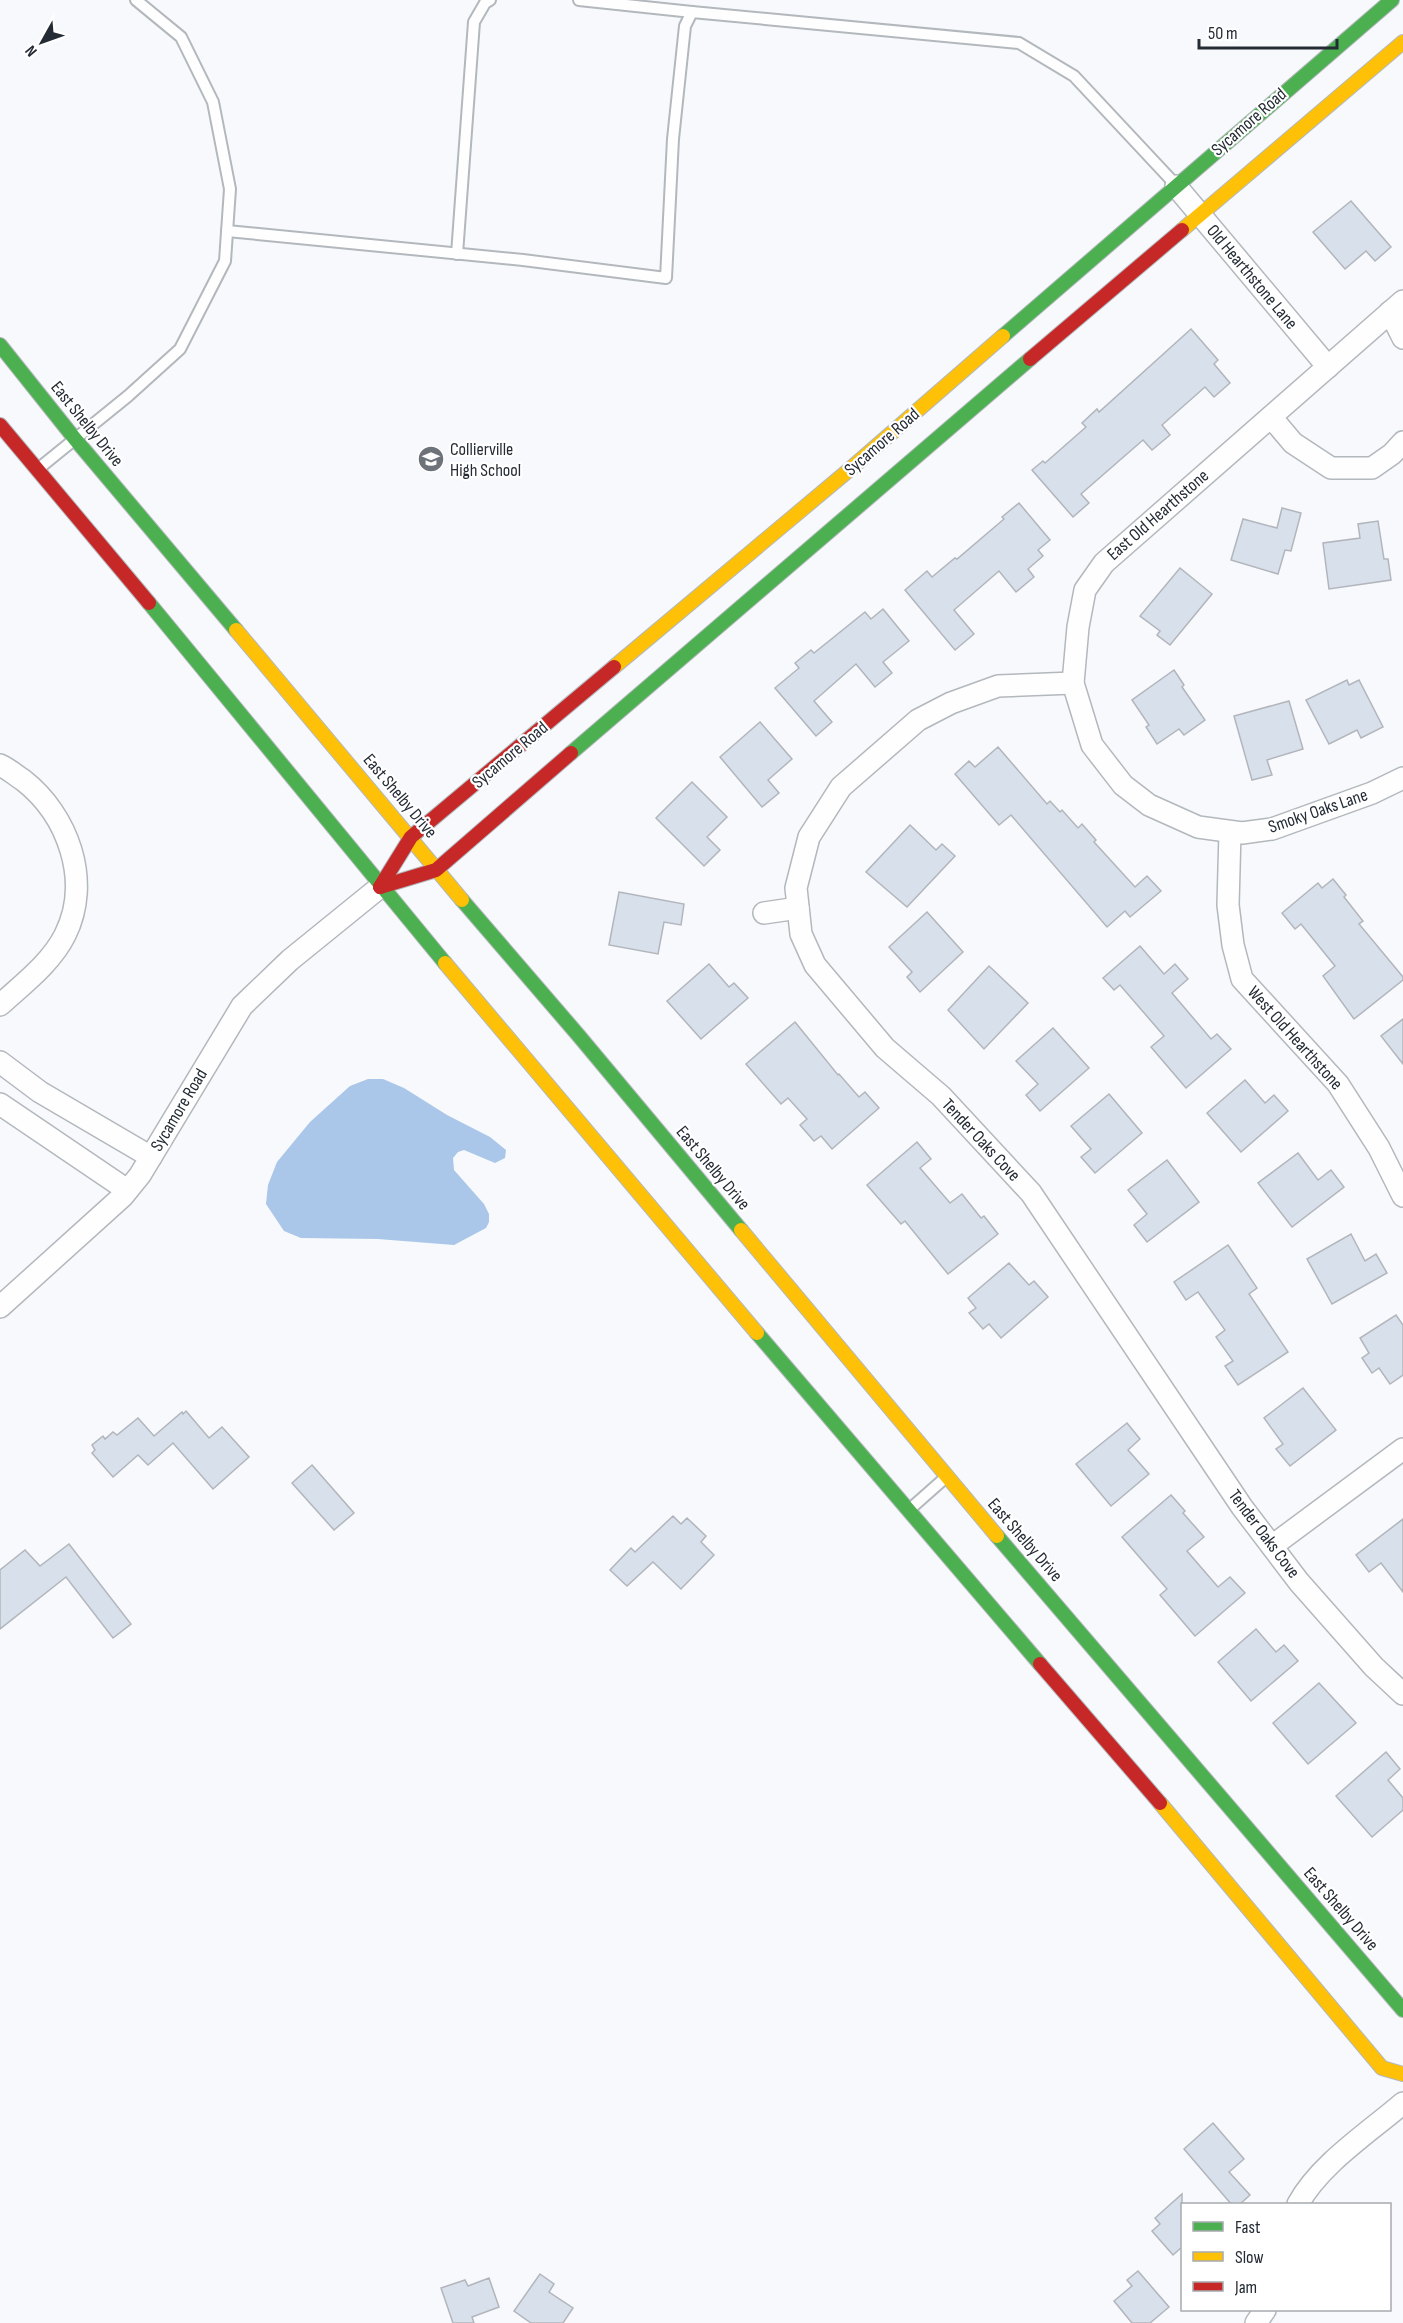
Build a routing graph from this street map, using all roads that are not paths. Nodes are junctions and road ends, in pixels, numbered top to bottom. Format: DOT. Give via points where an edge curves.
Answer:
graph roads {
  1 [pos="136,0"];
  2 [pos="490,0"];
  3 [pos="579,0"];
  4 [pos="1392,0"];
  5 [pos="692,12"];
  6 [pos="1403,42"];
  7 [pos="1176,186"];
  8 [pos="1200,214"];
  9 [pos="227,231"];
  10 [pos="457,254"];
  11 [pos="1397,307"];
  12 [pos="1403,338"];
  13 [pos="0,345"];
  14 [pos="1328,368"];
  15 [pos="1271,417"];
  16 [pos="0,424"];
  17 [pos="75,439"];
  18 [pos="1403,442"];
  19 [pos="37,470"];
  20 [pos="1073,683"];
  21 [pos="0,765"];
  22 [pos="1403,778"];
  23 [pos="1230,832"];
  24 [pos="411,837"];
  25 [pos="436,870"];
  26 [pos="380,887"];
  27 [pos="798,908"];
  28 [pos="764,913"];
  29 [pos="0,1005"];
  30 [pos="0,1062"];
  31 [pos="0,1104"];
  32 [pos="151,1157"];
  33 [pos="127,1191"];
  34 [pos="1403,1196"];
  35 [pos="0,1307"];
  36 [pos="1403,1449"];
  37 [pos="946,1476"];
  38 [pos="907,1511"];
  39 [pos="1272,1546"];
  40 [pos="1403,1694"];
  41 [pos="1403,2010"];
  42 [pos="1403,2074"];
  43 [pos="1403,2103"];
  44 [pos="1299,2203"];
  1 -- 9 [label="lane" via="181,37 213,102 230,189"];
  2 -- 10 [label="lane" via="474,22"];
  3 -- 5 [label="lane"];
  4 -- 7 [label="main road, Sycamore Road"];
  5 -- 7 [label="lane" via="1020,42 1074,76"];
  5 -- 10 [label="lane" via="685,26 673,139 666,278"];
  6 -- 8 [label="main road, Sycamore Road"];
  7 -- 8 [label="street, Old Hearthstone Lane"];
  7 -- 24 [label="main road, Sycamore Road" via="849,470"];
  8 -- 14 [label="street, Old Hearthstone Lane"];
  8 -- 25 [label="main road, Sycamore Road"];
  9 -- 10 [label="lane"];
  9 -- 17 [label="lane" via="225,261 180,349"];
  11 -- 12 [label="street"];
  11 -- 14 [label="street, East Old Hearthstone"];
  13 -- 17 [label="main road, East Shelby Drive"];
  14 -- 15 [label="street, East Old Hearthstone"];
  15 -- 18 [label="street" via="1293,443 1331,468 1372,468"];
  15 -- 20 [label="street, East Old Hearthstone" via="1104,563 1085,590"];
  16 -- 19 [label="main road"];
  17 -- 19 [label="lane"];
  17 -- 24 [label="main road, East Shelby Drive"];
  19 -- 26 [label="main road"];
  20 -- 23 [label="street, East Old Hearthstone" via="1092,745 1123,785 1149,805 1198,827"];
  20 -- 27 [label="street, Tender Oaks Cove" via="998,686 918,720 841,787 809,837 796,888"];
  21 -- 29 [label="street" via="39,793 60,821 74,854 76,899 66,934 52,955"];
  22 -- 23 [label="street, Smoky Oaks Lane" via="1272,829"];
  23 -- 34 [label="street, West Old Hearthstone" via="1228,904 1242,979 1338,1084 1379,1148"];
  24 -- 25 [label="main road, East Shelby Drive"];
  24 -- 26 [label="main road, Sycamore Road"];
  25 -- 26 [label="main road, Sycamore Road"];
  25 -- 37 [label="main road, East Shelby Drive"];
  26 -- 32 [label="street, Sycamore Road" via="290,960 242,1006"];
  26 -- 38 [label="main road"];
  27 -- 28 [label="street"];
  27 -- 39 [label="street, Tender Oaks Cove" via="801,933 815,965 885,1048 941,1096 1031,1193"];
  30 -- 32 [label="street" via="40,1092"];
  31 -- 33 [label="street"];
  32 -- 33 [label="street, Sycamore Road"];
  33 -- 35 [label="street, Sycamore Road"];
  36 -- 39 [label="street"];
  37 -- 38 [label="lane"];
  37 -- 41 [label="main road, East Shelby Drive"];
  38 -- 42 [label="main road" via="1127,1764 1382,2068"];
  39 -- 40 [label="street, Tender Oaks Cove" via="1374,1667"];
  43 -- 44 [label="street" via="1323,2171"];
}
